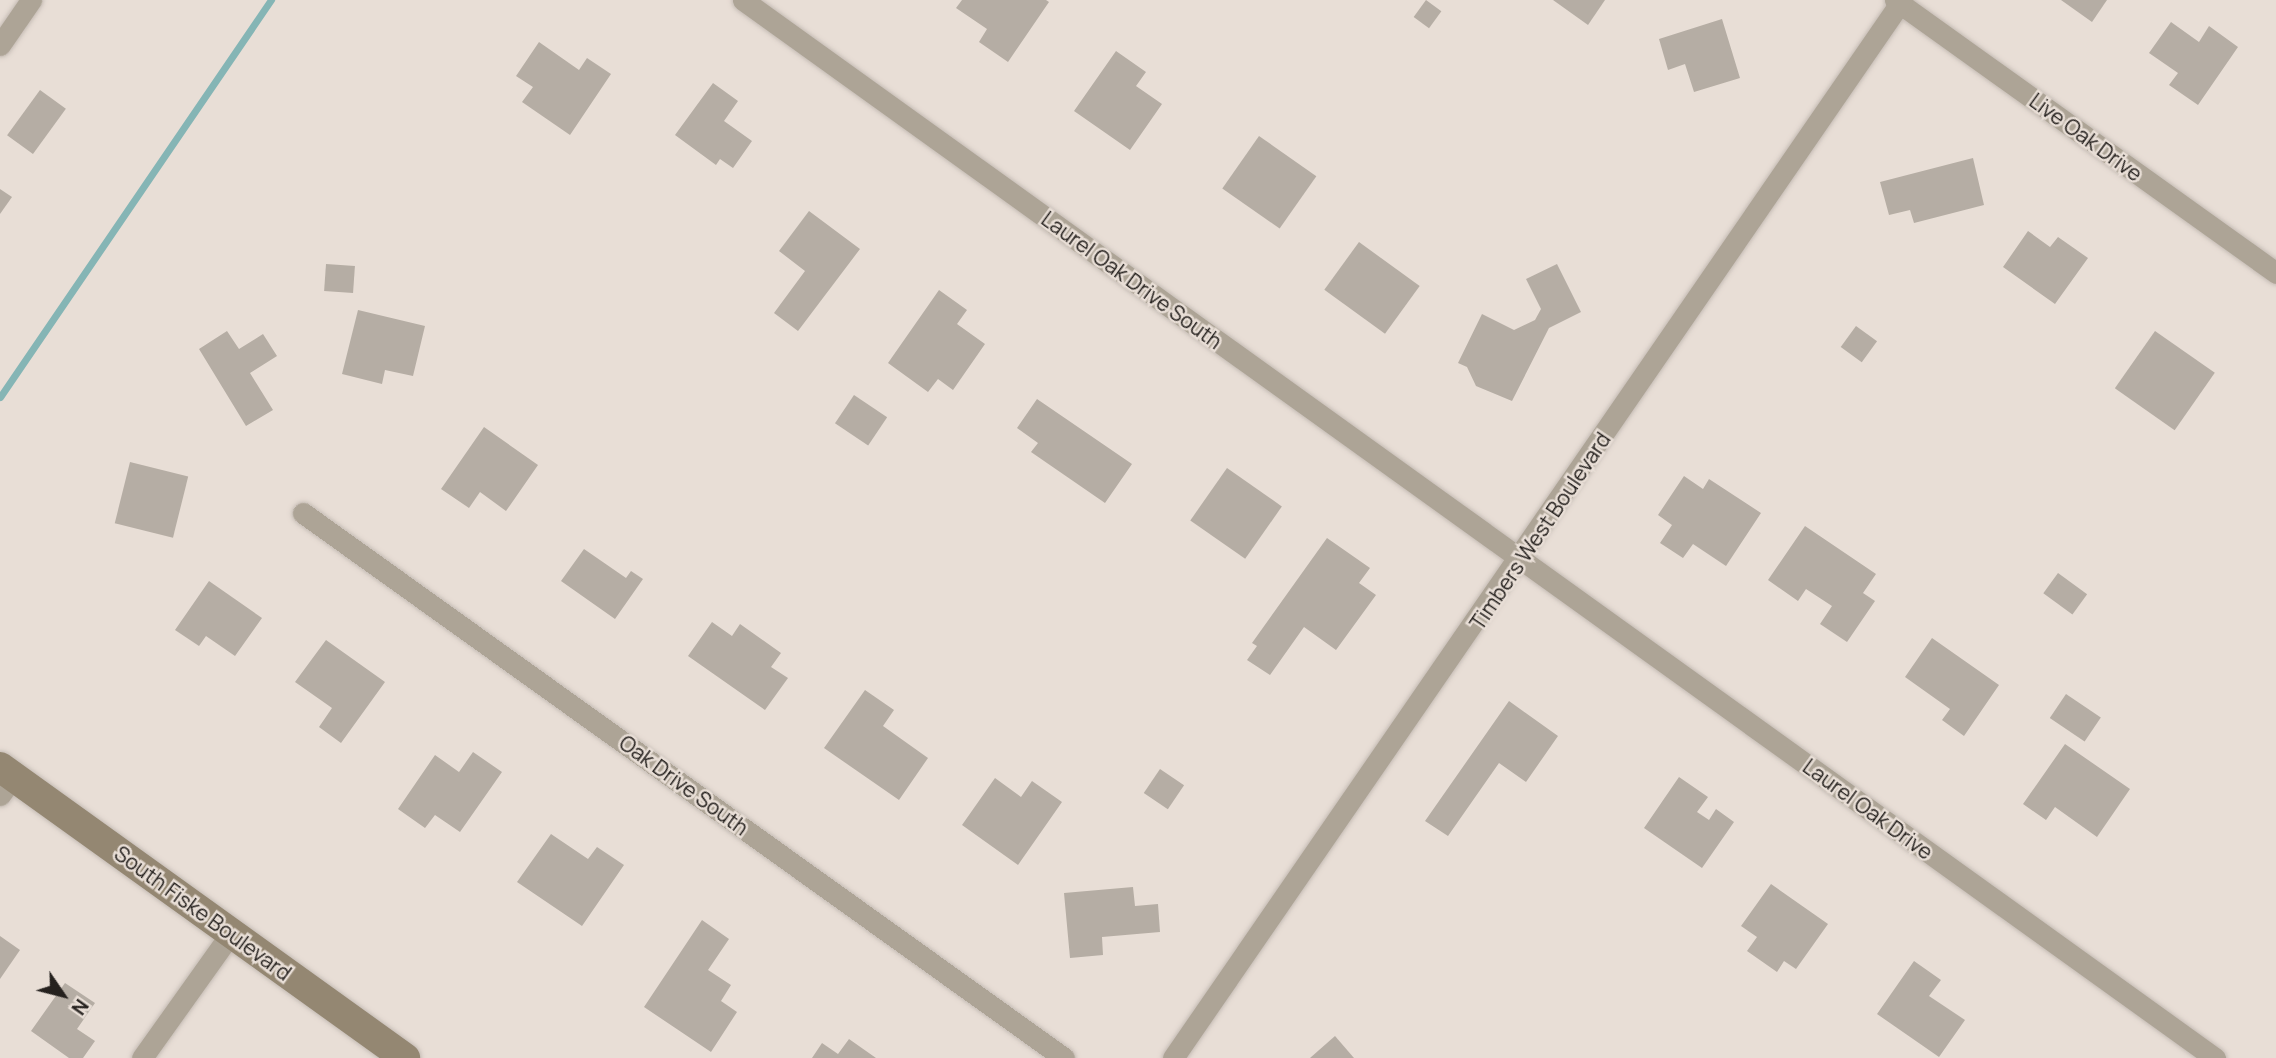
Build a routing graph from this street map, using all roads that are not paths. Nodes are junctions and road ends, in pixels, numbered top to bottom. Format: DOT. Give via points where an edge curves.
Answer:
graph roads {
  1 [pos="31,0"];
  2 [pos="743,0"];
  3 [pos="1899,1"];
  4 [pos="0,46"];
  5 [pos="2276,273"];
  6 [pos="303,513"];
  7 [pos="1521,559"];
  8 [pos="4,780"];
  9 [pos="231,933"];
  10 [pos="142,1058"];
  11 [pos="405,1058"];
  12 [pos="1064,1058"];
  13 [pos="1173,1058"];
  14 [pos="2215,1058"];
  1 -- 4 [label="street"];
  2 -- 7 [label="street, Laurel Oak Drive South"];
  3 -- 5 [label="street, Live Oak Drive"];
  3 -- 7 [label="street, Timbers West Boulevard"];
  6 -- 12 [label="street, Oak Drive South"];
  7 -- 13 [label="street, Timbers West Boulevard"];
  7 -- 14 [label="street, Laurel Oak Drive"];
  8 -- 9 [label="main road, South Fiske Boulevard"];
  9 -- 10 [label="street"];
  9 -- 11 [label="main road, South Fiske Boulevard"];
}
